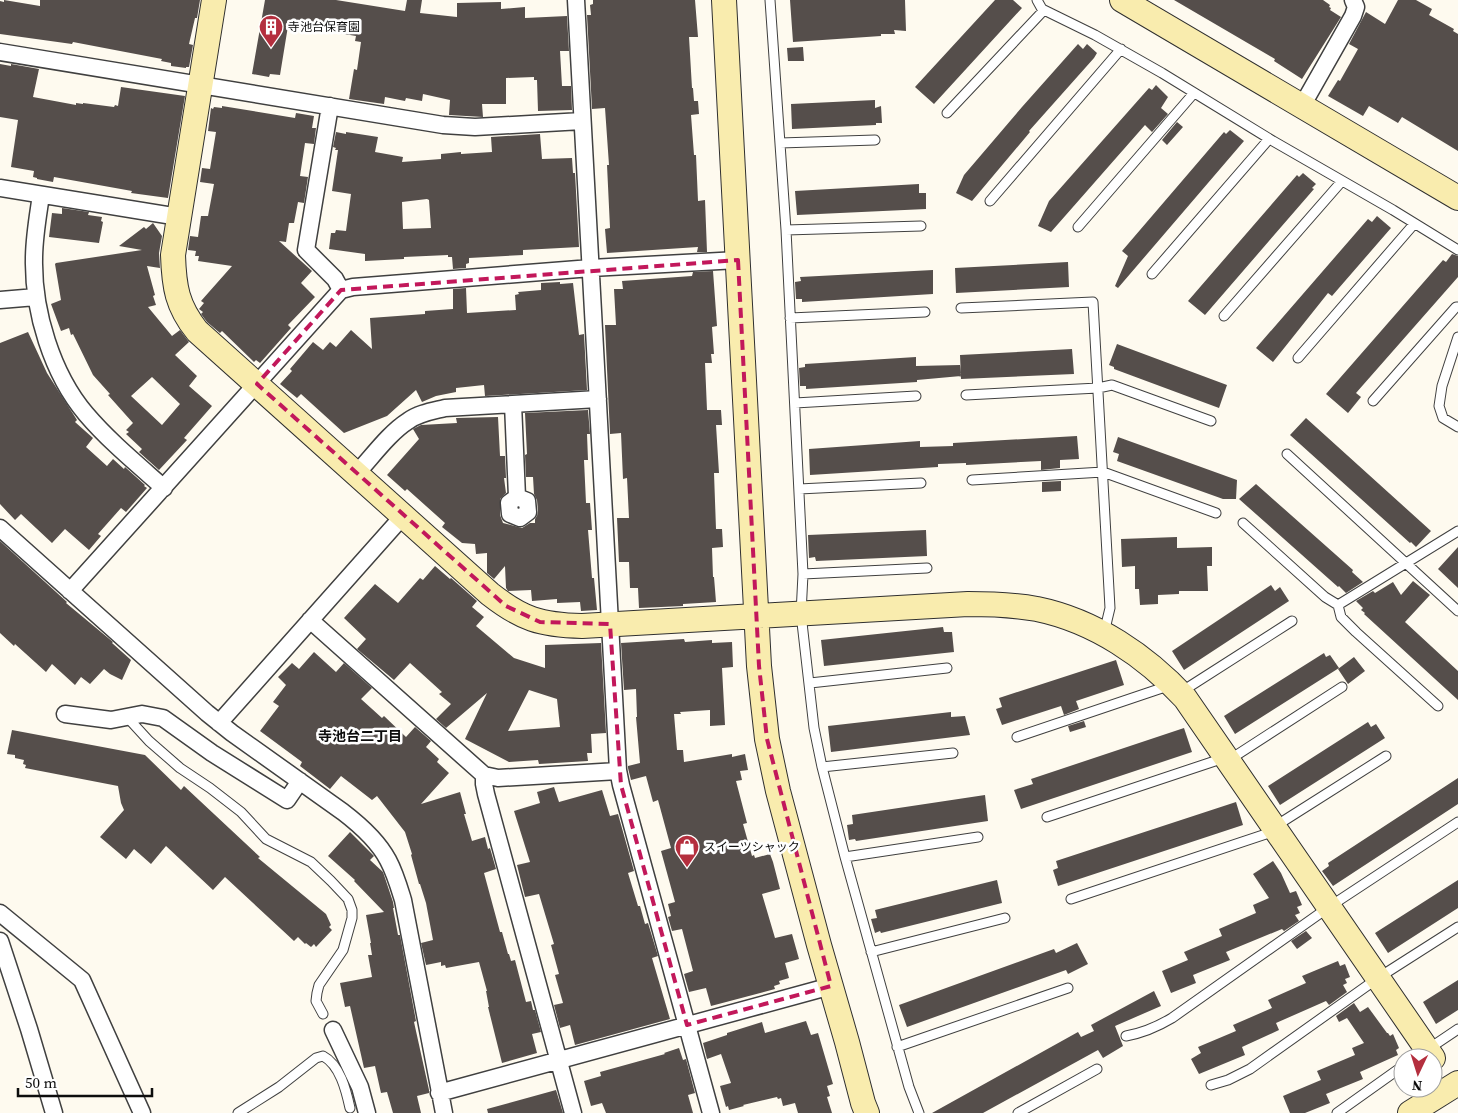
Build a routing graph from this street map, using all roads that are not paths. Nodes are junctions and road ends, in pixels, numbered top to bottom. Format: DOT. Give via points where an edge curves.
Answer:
graph roads {
  1 [pos="214,0"];
  2 [pos="576,0"];
  3 [pos="724,0"];
  4 [pos="770,0"];
  5 [pos="1037,0"];
  6 [pos="1122,0"];
  7 [pos="1353,0"];
  8 [pos="1044,10"];
  9 [pos="1121,49"];
  10 [pos="0,52"];
  11 [pos="201,85"];
  12 [pos="1194,93"];
  13 [pos="330,106"];
  14 [pos="1302,106"];
  15 [pos="947,113"];
  16 [pos="582,121"];
  17 [pos="1269,138"];
  18 [pos="875,140"];
  19 [pos="780,143"];
  20 [pos="1342,181"];
  21 [pos="0,188"];
  22 [pos="41,195"];
  23 [pos="1458,198"];
  24 [pos="990,201"];
  25 [pos="179,217"];
  26 [pos="1414,224"];
  27 [pos="921,226"];
  28 [pos="1078,227"];
  29 [pos="786,230"];
  30 [pos="1458,250"];
  31 [pos="738,260"];
  32 [pos="591,268"];
  33 [pos="1152,274"];
  34 [pos="341,290"];
  35 [pos="36,297"];
  36 [pos="0,300"];
  37 [pos="1458,307"];
  38 [pos="961,308"];
  39 [pos="925,312"];
  40 [pos="1224,316"];
  41 [pos="790,318"];
  42 [pos="1458,337"];
  43 [pos="1298,358"];
  44 [pos="257,384"];
  45 [pos="1098,388"];
  46 [pos="966,395"];
  47 [pos="916,396"];
  48 [pos="598,399"];
  49 [pos="1373,401"];
  50 [pos="795,403"];
  51 [pos="513,404"];
  52 [pos="1211,421"];
  53 [pos="1458,427"];
  54 [pos="1287,454"];
  55 [pos="1103,472"];
  56 [pos="356,474"];
  57 [pos="972,480"];
  58 [pos="921,483"];
  59 [pos="164,488"];
  60 [pos="799,489"];
  61 [pos="517,497"];
  62 [pos="1216,513"];
  63 [pos="403,516"];
  64 [pos="1243,523"];
  65 [pos="0,528"];
  66 [pos="1458,531"];
  67 [pos="1406,563"];
  68 [pos="927,568"];
  69 [pos="803,574"];
  70 [pos="70,591"];
  71 [pos="1338,605"];
  72 [pos="1458,611"];
  73 [pos="802,614"];
  74 [pos="756,616"];
  75 [pos="310,620"];
  76 [pos="1292,621"];
  77 [pos="610,624"];
  78 [pos="1103,634"];
  79 [pos="947,668"];
  80 [pos="810,683"];
  81 [pos="1342,687"];
  82 [pos="1176,689"];
  83 [pos="1438,706"];
  84 [pos="65,714"];
  85 [pos="127,717"];
  86 [pos="219,723"];
  87 [pos="1017,737"];
  88 [pos="953,753"];
  89 [pos="1386,756"];
  90 [pos="1227,759"];
  91 [pos="822,767"];
  92 [pos="618,771"];
  93 [pos="484,775"];
  94 [pos="300,781"];
  95 [pos="1047,817"];
  96 [pos="1458,822"];
  97 [pos="1275,828"];
  98 [pos="978,837"];
  99 [pos="845,858"];
  100 [pos="1071,899"];
  101 [pos="1329,907"];
  102 [pos="1005,918"];
  103 [pos="3,921"];
  104 [pos="1458,926"];
  105 [pos="0,940"];
  106 [pos="871,952"];
  107 [pos="1378,978"];
  108 [pos="831,986"];
  109 [pos="1068,988"];
  110 [pos="323,1014"];
  111 [pos="687,1025"];
  112 [pos="1458,1029"];
  113 [pos="333,1030"];
  114 [pos="1126,1036"];
  115 [pos="897,1048"];
  116 [pos="1422,1048"];
  117 [pos="1436,1048"];
  118 [pos="558,1060"];
  119 [pos="1097,1069"];
  120 [pos="1393,1073"];
  121 [pos="1443,1074"];
  122 [pos="1211,1085"];
  123 [pos="1456,1088"];
  124 [pos="439,1093"];
  125 [pos="350,1108"];
  126 [pos="54,1113"];
  127 [pos="142,1113"];
  128 [pos="238,1113"];
  129 [pos="367,1113"];
  130 [pos="444,1113"];
  131 [pos="573,1113"];
  132 [pos="712,1113"];
  133 [pos="867,1113"];
  134 [pos="919,1113"];
  135 [pos="1018,1113"];
  136 [pos="1337,1113"];
  137 [pos="1410,1113"];
  1 -- 11 [label="street"];
  2 -- 16 [label="street"];
  3 -- 31 [label="street"];
  4 -- 19 [label="lane"];
  5 -- 8 [label="lane"];
  6 -- 14 [label="street"];
  7 -- 14 [label="street" via="1356,7 1353,16"];
  8 -- 9 [label="lane"];
  8 -- 15 [label="lane"];
  9 -- 12 [label="lane"];
  9 -- 24 [label="lane"];
  10 -- 11 [label="street"];
  11 -- 13 [label="street"];
  11 -- 25 [label="street"];
  12 -- 17 [label="lane"];
  12 -- 28 [label="lane"];
  13 -- 16 [label="street" via="451,126"];
  13 -- 34 [label="street" via="306,250 335,279"];
  14 -- 23 [label="street"];
  16 -- 32 [label="street"];
  17 -- 20 [label="lane"];
  17 -- 33 [label="lane"];
  18 -- 19 [label="lane"];
  19 -- 29 [label="lane"];
  20 -- 26 [label="lane"];
  20 -- 40 [label="lane"];
  21 -- 22 [label="street"];
  22 -- 25 [label="street"];
  22 -- 35 [label="street" via="34,258"];
  25 -- 44 [label="street" via="173,275 186,317 197,331"];
  26 -- 30 [label="lane"];
  26 -- 43 [label="lane"];
  27 -- 29 [label="lane"];
  29 -- 41 [label="lane"];
  31 -- 32 [label="street"];
  31 -- 74 [label="street"];
  32 -- 34 [label="street"];
  32 -- 48 [label="street"];
  34 -- 44 [label="street"];
  35 -- 36 [label="street"];
  35 -- 59 [label="street" via="50,348 85,413"];
  37 -- 49 [label="lane"];
  38 -- 45 [label="lane" via="1093,302"];
  39 -- 41 [label="lane"];
  41 -- 50 [label="lane"];
  42 -- 53 [label="lane" via="1439,406 1443,418"];
  44 -- 56 [label="street"];
  44 -- 59 [label="street"];
  45 -- 46 [label="lane"];
  45 -- 52 [label="lane" via="1112,385"];
  45 -- 55 [label="lane"];
  47 -- 50 [label="lane"];
  48 -- 51 [label="street"];
  48 -- 77 [label="street"];
  50 -- 60 [label="lane"];
  51 -- 56 [label="street" via="445,408 409,420"];
  51 -- 61 [label="street"];
  54 -- 67 [label="lane"];
  55 -- 57 [label="lane"];
  55 -- 62 [label="lane"];
  55 -- 78 [label="lane" via="1110,608"];
  56 -- 63 [label="street"];
  58 -- 60 [label="lane"];
  59 -- 70 [label="street"];
  60 -- 69 [label="lane"];
  63 -- 75 [label="street"];
  63 -- 77 [label="street" via="490,594 523,616 561,625"];
  64 -- 71 [label="lane"];
  65 -- 70 [label="street"];
  66 -- 67 [label="lane"];
  67 -- 71 [label="lane"];
  67 -- 72 [label="lane"];
  68 -- 69 [label="lane"];
  69 -- 73 [label="lane"];
  70 -- 86 [label="street"];
  71 -- 83 [label="lane" via="1341,617"];
  73 -- 74 [label="street"];
  73 -- 78 [label="street" via="992,604 1038,610"];
  73 -- 80 [label="lane"];
  74 -- 77 [label="street"];
  74 -- 108 [label="street" via="767,740"];
  75 -- 86 [label="street"];
  75 -- 93 [label="street"];
  76 -- 82 [label="lane"];
  77 -- 92 [label="street"];
  78 -- 82 [label="street" via="1143,659"];
  79 -- 80 [label="lane"];
  80 -- 91 [label="lane"];
  81 -- 90 [label="lane"];
  82 -- 87 [label="lane"];
  82 -- 90 [label="street"];
  84 -- 85 [label="street" via="111,720"];
  85 -- 94 [label="street" via="142,714 163,718 287,800"];
  85 -- 110 [label="lane" via="180,768 241,812 266,839 311,862 348,899 352,918 343,950 317,993 316,1001"];
  86 -- 94 [label="street"];
  88 -- 91 [label="lane"];
  89 -- 97 [label="lane"];
  90 -- 95 [label="lane"];
  90 -- 97 [label="street"];
  91 -- 99 [label="lane"];
  92 -- 93 [label="street" via="498,778"];
  92 -- 111 [label="street"];
  93 -- 118 [label="street" via="486,794"];
  94 -- 124 [label="street" via="361,825 388,858 403,900"];
  96 -- 101 [label="lane"];
  97 -- 100 [label="lane"];
  97 -- 101 [label="street"];
  98 -- 99 [label="lane"];
  99 -- 106 [label="lane"];
  101 -- 107 [label="street"];
  101 -- 114 [label="lane" via="1172,1018 1141,1033"];
  102 -- 106 [label="lane"];
  103 -- 127 [label="street" via="82,980"];
  104 -- 107 [label="lane"];
  105 -- 126 [label="street"];
  106 -- 115 [label="lane"];
  107 -- 116 [label="street"];
  107 -- 122 [label="lane" via="1250,1068"];
  108 -- 111 [label="street"];
  108 -- 133 [label="street"];
  109 -- 115 [label="lane"];
  111 -- 118 [label="street"];
  111 -- 132 [label="street"];
  112 -- 117 [label="lane"];
  113 -- 129 [label="street" via="360,1087"];
  115 -- 134 [label="lane"];
  118 -- 124 [label="street"];
  118 -- 131 [label="street"];
  119 -- 135 [label="lane"];
  120 -- 136 [label="lane"];
  121 -- 123 [label="street"];
  123 -- 137 [label="street"];
  124 -- 130 [label="street"];
  125 -- 128 [label="lane" via="337,1070 323,1056"];
}
